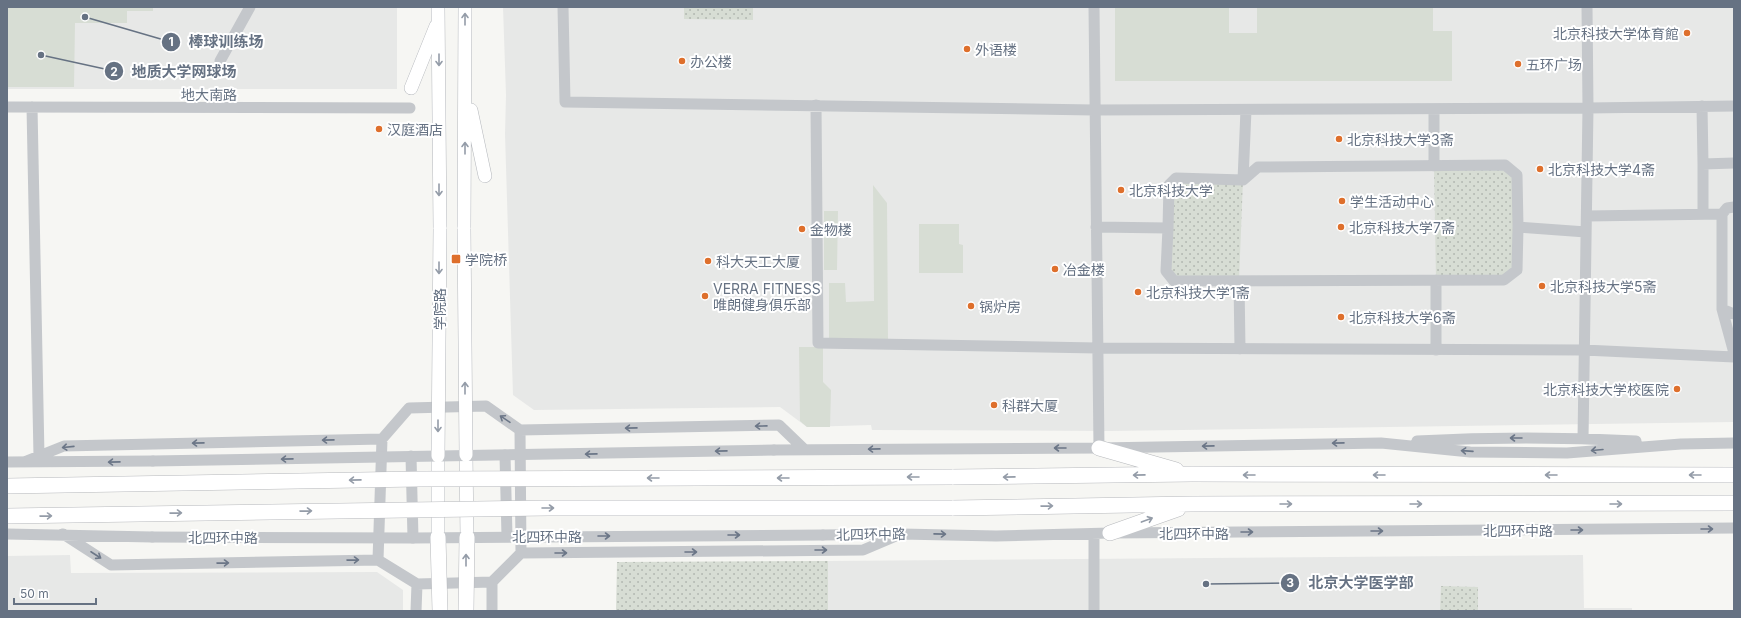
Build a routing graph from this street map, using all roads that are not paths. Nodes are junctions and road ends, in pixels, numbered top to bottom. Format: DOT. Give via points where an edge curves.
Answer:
graph roads {
  1 [pos="250,7"];
  2 [pos="438,7"];
  3 [pos="465,7"];
  4 [pos="563,7"];
  5 [pos="1094,7"];
  6 [pos="1587,7"];
  7 [pos="439,21"];
  8 [pos="220,60"];
  9 [pos="465,86"];
  10 [pos="411,88"];
  11 [pos="816,105"];
  12 [pos="1702,106"];
  13 [pos="1734,106"];
  14 [pos="7,107"];
  15 [pos="32,107"];
  16 [pos="410,108"];
  17 [pos="1588,108"];
  18 [pos="1434,109"];
  19 [pos="1094,110"];
  20 [pos="1246,110"];
  21 [pos="1703,164"];
  22 [pos="1734,164"];
  23 [pos="1434,166"];
  24 [pos="485,176"];
  25 [pos="1242,180"];
  26 [pos="1734,208"];
  27 [pos="1703,214"];
  28 [pos="1722,214"];
  29 [pos="1587,216"];
  30 [pos="1096,226"];
  31 [pos="1518,227"];
  32 [pos="1168,228"];
  33 [pos="1586,232"];
  34 [pos="1436,280"];
  35 [pos="1239,281"];
  36 [pos="1722,309"];
  37 [pos="1734,314"];
  38 [pos="1097,348"];
  39 [pos="1240,349"];
  40 [pos="1436,350"];
  41 [pos="1584,350"];
  42 [pos="1734,353"];
  43 [pos="1734,356"];
  44 [pos="520,430"];
  45 [pos="1583,438"];
  46 [pos="382,439"];
  47 [pos="1381,443"];
  48 [pos="1681,444"];
  49 [pos="1734,444"];
  50 [pos="1099,448"];
  51 [pos="805,450"];
  52 [pos="505,455"];
  53 [pos="39,456"];
  54 [pos="411,456"];
  55 [pos="438,456"];
  56 [pos="466,456"];
  57 [pos="7,462"];
  58 [pos="24,462"];
  59 [pos="1192,474"];
  60 [pos="1734,475"];
  61 [pos="7,486"];
  62 [pos="1191,504"];
  63 [pos="1734,504"];
  64 [pos="7,516"];
  65 [pos="1734,528"];
  66 [pos="1110,533"];
  67 [pos="7,534"];
  68 [pos="63,534"];
  69 [pos="901,534"];
  70 [pos="1094,534"];
  71 [pos="507,536"];
  72 [pos="438,537"];
  73 [pos="466,537"];
  74 [pos="413,538"];
  75 [pos="521,553"];
  76 [pos="378,560"];
  77 [pos="492,582"];
  78 [pos="416,584"];
  79 [pos="416,611"];
  80 [pos="440,611"];
  81 [pos="466,611"];
  82 [pos="492,611"];
  83 [pos="1094,611"];
  1 -- 8 [label="street"];
  2 -- 7 [label="main road, 学院路"];
  9 -- 3 [label="main road, 学院路, one-way"];
  4 -- 11 [label="street" via="565,102"];
  5 -- 19 [label="street"];
  6 -- 17 [label="street"];
  7 -- 10 [label="main road"];
  7 -- 55 [label="main road, 学院路, one-way, bridge"];
  9 -- 24 [label="main road"];
  56 -- 9 [label="main road, 学院路, one-way, bridge"];
  11 -- 19 [label="street"];
  11 -- 38 [label="street" via="818,343"];
  12 -- 13 [label="street"];
  12 -- 17 [label="street"];
  12 -- 21 [label="street"];
  14 -- 15 [label="street, 地大南路"];
  15 -- 16 [label="street, 地大南路"];
  15 -- 53 [label="street"];
  17 -- 18 [label="street"];
  17 -- 29 [label="street"];
  18 -- 20 [label="street"];
  18 -- 23 [label="street"];
  19 -- 20 [label="street"];
  19 -- 30 [label="street"];
  20 -- 25 [label="street"];
  21 -- 22 [label="street"];
  21 -- 27 [label="street"];
  23 -- 25 [label="street" via="1258,167"];
  23 -- 31 [label="street" via="1505,165 1517,175"];
  25 -- 32 [label="street" via="1176,178 1169,185"];
  26 -- 28 [label="street" via="1727,208"];
  27 -- 28 [label="street"];
  27 -- 29 [label="street"];
  28 -- 36 [label="street"];
  29 -- 33 [label="street"];
  30 -- 32 [label="street"];
  30 -- 38 [label="street"];
  31 -- 33 [label="street"];
  31 -- 34 [label="street" via="1517,270 1504,280"];
  32 -- 35 [label="street" via="1166,271 1174,281"];
  33 -- 41 [label="street"];
  34 -- 35 [label="street"];
  34 -- 40 [label="street"];
  35 -- 39 [label="street"];
  36 -- 37 [label="street"];
  36 -- 42 [label="street"];
  38 -- 39 [label="street"];
  38 -- 50 [label="street"];
  39 -- 40 [label="street"];
  40 -- 41 [label="street"];
  41 -- 43 [label="street"];
  41 -- 45 [label="street"];
  44 -- 46 [label="street, one-way" via="486,406 409,408"];
  51 -- 44 [label="street, one-way" via="779,425"];
  44 -- 75 [label="street"];
  45 -- 47 [label="street, one-way" via="1468,438"];
  45 -- 48 [label="street"];
  46 -- 53 [label="street, one-way" via="64,446"];
  46 -- 76 [label="street"];
  48 -- 47 [label="street, one-way" via="1567,453 1470,452"];
  47 -- 50 [label="street, one-way"];
  48 -- 49 [label="street"];
  50 -- 51 [label="street, one-way"];
  50 -- 59 [label="highway"];
  51 -- 52 [label="street, one-way, bridge"];
  52 -- 56 [label="street, bridge"];
  52 -- 71 [label="street, bridge"];
  53 -- 58 [label="street"];
  54 -- 55 [label="street, bridge"];
  54 -- 58 [label="street, one-way, bridge"];
  54 -- 74 [label="street, bridge"];
  55 -- 56 [label="street, bridge"];
  55 -- 72 [label="main road, 学院路, bridge"];
  56 -- 73 [label="main road, 学院路, bridge"];
  57 -- 58 [label="street"];
  60 -- 59 [label="highway, one-way"];
  59 -- 61 [label="highway, one-way, bridge" via="419,479"];
  62 -- 63 [label="highway, 北四环中路, one-way"];
  64 -- 62 [label="highway, 北四环中路, one-way, bridge" via="549,508 952,508"];
  66 -- 62 [label="highway, one-way"];
  66 -- 65 [label="street, 北四环中路, one-way"];
  66 -- 70 [label="street, 北四环中路"];
  67 -- 68 [label="street, 北四环中路"];
  68 -- 74 [label="street, 北四环中路, bridge"];
  68 -- 76 [label="street, one-way" via="111,565"];
  69 -- 70 [label="street, 北四环中路, one-way"];
  71 -- 69 [label="street, 北四环中路, one-way, bridge"];
  75 -- 69 [label="street, one-way" via="863,550"];
  70 -- 83 [label="street"];
  71 -- 73 [label="street, 北四环中路, bridge"];
  72 -- 73 [label="street, 北四环中路, bridge"];
  72 -- 74 [label="street, 北四环中路, bridge"];
  72 -- 80 [label="highway, 学院路, bridge"];
  81 -- 73 [label="highway, 学院路, one-way, bridge"];
  75 -- 77 [label="street"];
  76 -- 78 [label="street"];
  77 -- 78 [label="street"];
  77 -- 82 [label="street"];
  78 -- 79 [label="street"];
}
